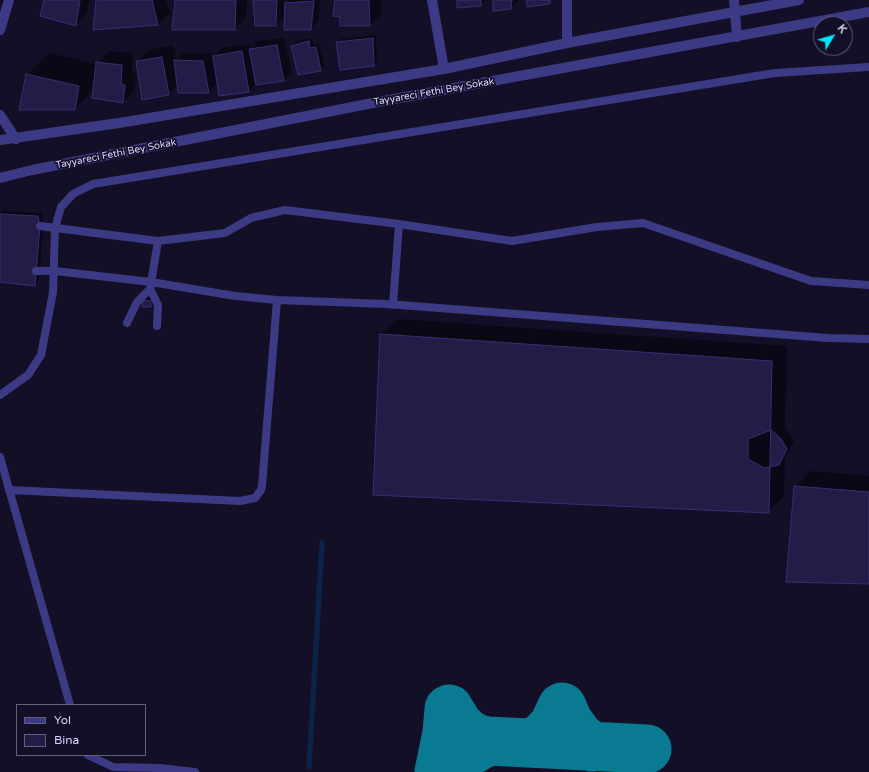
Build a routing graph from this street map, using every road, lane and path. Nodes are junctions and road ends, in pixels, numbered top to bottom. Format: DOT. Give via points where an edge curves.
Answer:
graph roads {
  1 [pos="9,0"];
  2 [pos="432,0"];
  3 [pos="567,0"];
  4 [pos="734,0"];
  5 [pos="799,0"];
  6 [pos="869,12"];
  7 [pos="734,13"];
  8 [pos="0,30"];
  9 [pos="737,37"];
  10 [pos="567,43"];
  11 [pos="869,67"];
  12 [pos="444,69"];
  13 [pos="0,115"];
  14 [pos="16,139"];
  15 [pos="0,140"];
  16 [pos="0,178"];
  17 [pos="399,224"];
  18 [pos="40,226"];
  19 [pos="55,228"];
  20 [pos="158,241"];
  21 [pos="36,271"];
  22 [pos="55,271"];
  23 [pos="869,285"];
  24 [pos="151,286"];
  25 [pos="277,300"];
  26 [pos="393,305"];
  27 [pos="127,323"];
  28 [pos="157,326"];
  29 [pos="869,339"];
  30 [pos="0,395"];
  31 [pos="0,457"];
  32 [pos="9,490"];
  33 [pos="70,704"];
  34 [pos="90,756"];
  35 [pos="195,772"];
  1 -- 8 [label="street"];
  2 -- 12 [label="street"];
  3 -- 10 [label="street"];
  4 -- 7 [label="street"];
  5 -- 7 [label="street"];
  6 -- 9 [label="street, Tayyareci Fethi Bey Sokak"];
  7 -- 9 [label="street"];
  7 -- 10 [label="street"];
  9 -- 16 [label="street, Tayyareci Fethi Bey Sokak" via="383,101"];
  10 -- 12 [label="street"];
  11 -- 19 [label="lane" via="775,73 93,184 73,194 61,207"];
  12 -- 14 [label="street"];
  13 -- 14 [label="street"];
  14 -- 15 [label="street"];
  17 -- 20 [label="lane" via="285,210 251,218 225,233"];
  17 -- 23 [label="lane" via="512,241 597,227 643,223 811,281"];
  17 -- 26 [label="lane"];
  18 -- 19 [label="lane"];
  19 -- 20 [label="lane"];
  19 -- 22 [label="lane"];
  20 -- 24 [label="lane"];
  21 -- 22 [label="lane"];
  22 -- 24 [label="lane"];
  22 -- 30 [label="lane" via="50,319 41,355 28,375"];
  24 -- 25 [label="lane"];
  24 -- 27 [label="lane" via="137,302"];
  24 -- 28 [label="lane" via="158,305"];
  25 -- 26 [label="lane"];
  25 -- 32 [label="lane" via="262,486 255,498 240,501"];
  26 -- 29 [label="lane"];
  31 -- 32 [label="lane"];
  32 -- 33 [label="lane"];
  34 -- 35 [label="lane" via="114,767"];
}
